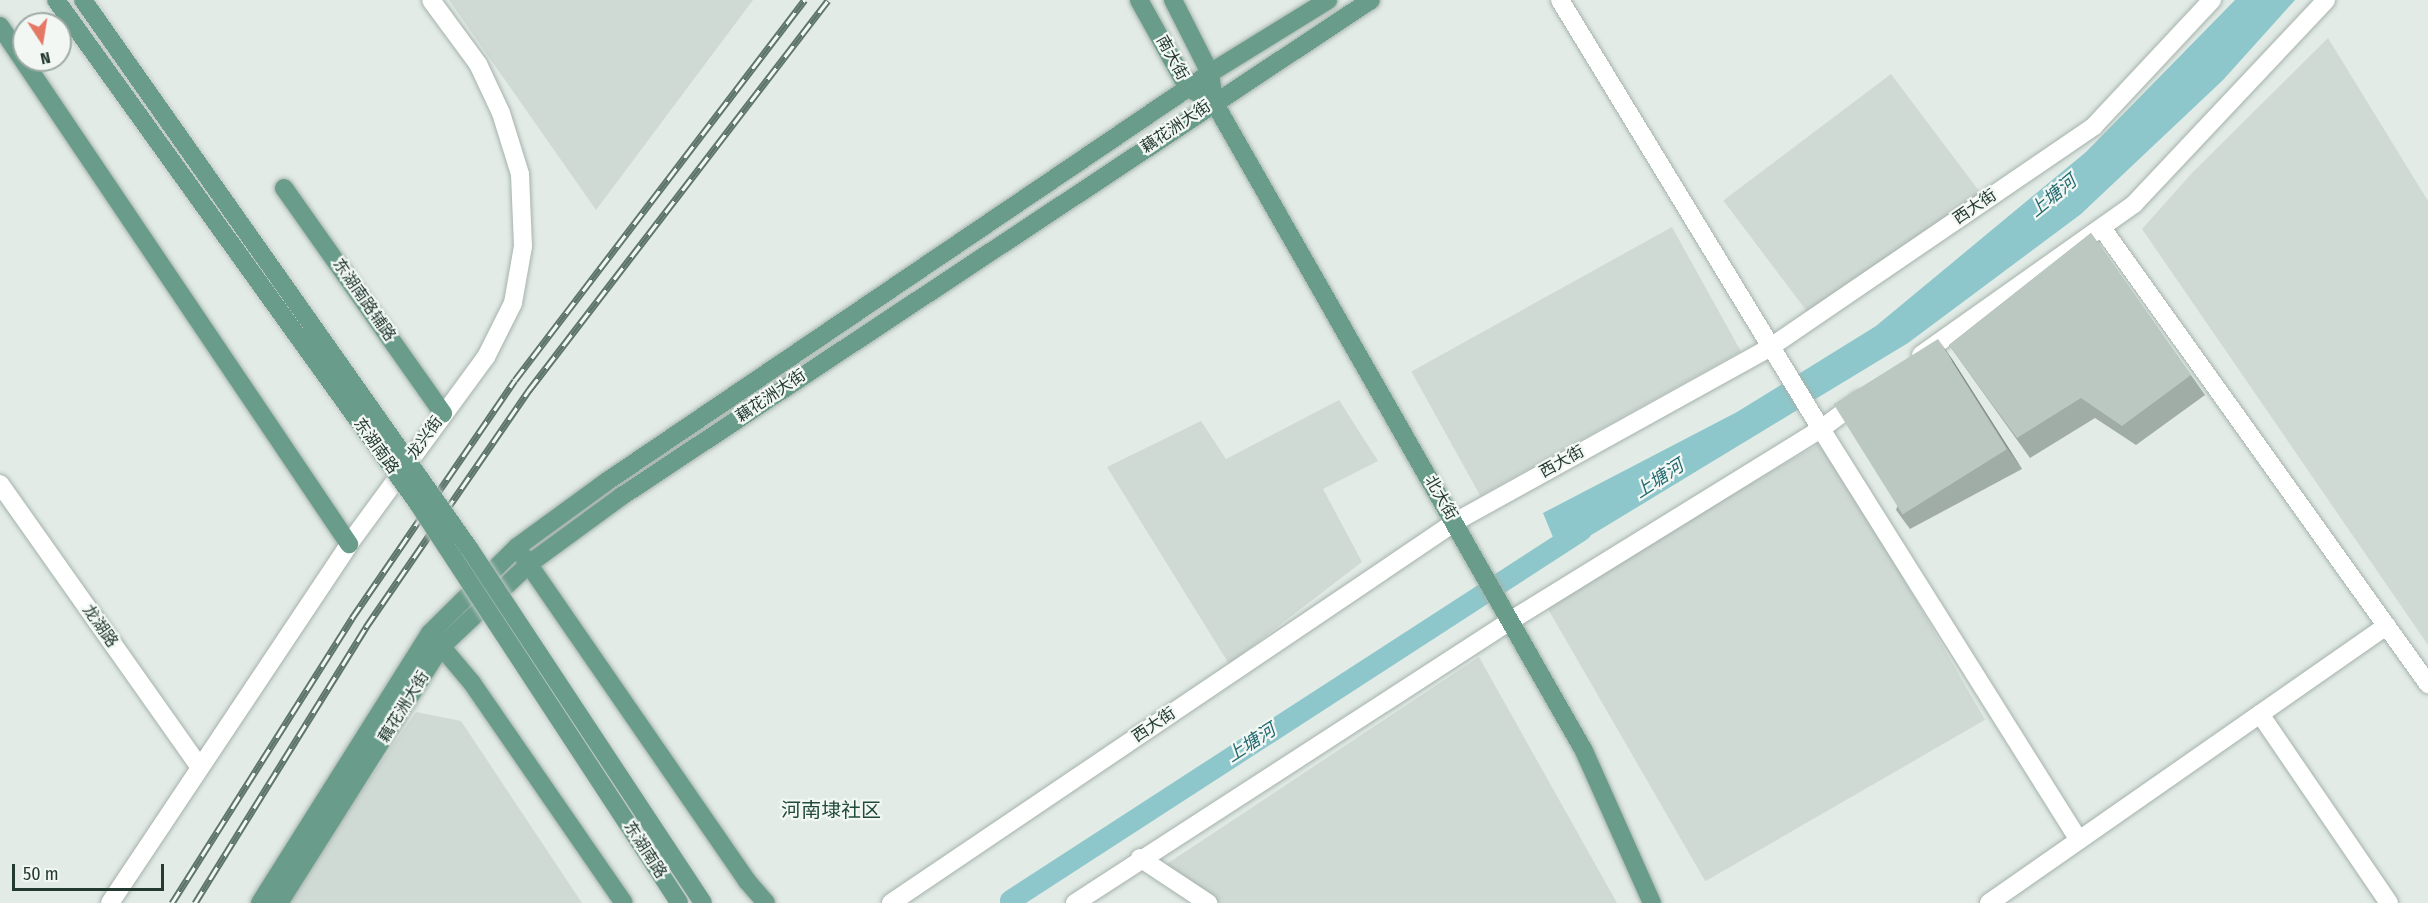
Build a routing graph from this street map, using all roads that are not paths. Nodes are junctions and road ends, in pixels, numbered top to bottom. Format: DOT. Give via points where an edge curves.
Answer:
graph roads {
  1 [pos="56,0"];
  2 [pos="83,0"];
  3 [pos="431,0"];
  4 [pos="1139,0"];
  5 [pos="1173,0"];
  6 [pos="1328,0"];
  7 [pos="1371,0"];
  8 [pos="1560,0"];
  9 [pos="2212,0"];
  10 [pos="2326,0"];
  11 [pos="0,26"];
  12 [pos="1210,73"];
  13 [pos="1188,88"];
  14 [pos="1214,102"];
  15 [pos="284,188"];
  16 [pos="2102,228"];
  17 [pos="1772,346"];
  18 [pos="1904,368"];
  19 [pos="1876,388"];
  20 [pos="443,412"];
  21 [pos="1821,429"];
  22 [pos="0,484"];
  23 [pos="1455,522"];
  24 [pos="348,544"];
  25 [pos="517,547"];
  26 [pos="530,564"];
  27 [pos="1510,621"];
  28 [pos="2387,625"];
  29 [pos="436,640"];
  30 [pos="2428,684"];
  31 [pos="2260,714"];
  32 [pos="200,768"];
  33 [pos="2079,840"];
  34 [pos="1140,858"];
  35 [pos="110,903"];
  36 [pos="260,903"];
  37 [pos="279,903"];
  38 [pos="624,903"];
  39 [pos="679,903"];
  40 [pos="703,903"];
  41 [pos="766,903"];
  42 [pos="891,903"];
  43 [pos="1075,903"];
  44 [pos="1208,903"];
  45 [pos="1652,903"];
  46 [pos="1989,903"];
  47 [pos="2390,903"];
  1 -- 39 [label="main road, 东湖南路, bridge" via="419,504"];
  2 -- 40 [label="main road, 东湖南路, bridge" via="470,548"];
  3 -- 20 [label="street, 龙兴街" via="478,64 501,113 520,174 523,246 513,303 486,357"];
  4 -- 13 [label="main road, 南大街"];
  5 -- 12 [label="main road, 南大街"];
  6 -- 12 [label="main road, 藕花洲大街"];
  7 -- 14 [label="main road, 藕花洲大街"];
  8 -- 17 [label="street"];
  9 -- 17 [label="street, 西大街" via="2094,126"];
  10 -- 16 [label="street" via="2134,204"];
  11 -- 24 [label="main road"];
  12 -- 13 [label="main road, 藕花洲大街"];
  12 -- 14 [label="main road, 南大街"];
  13 -- 14 [label="main road, 南大街"];
  13 -- 25 [label="main road, 藕花洲大街" via="616,475"];
  14 -- 23 [label="main road, 北大街"];
  14 -- 26 [label="main road, 藕花洲大街" via="622,496"];
  15 -- 20 [label="main road, 东湖南路辅路"];
  16 -- 18 [label="street"];
  16 -- 28 [label="street"];
  17 -- 21 [label="street"];
  17 -- 23 [label="street, 西大街"];
  19 -- 21 [label="street"];
  20 -- 24 [label="street, 龙兴街"];
  21 -- 27 [label="street"];
  21 -- 33 [label="street"];
  22 -- 32 [label="street, 龙湖路"];
  23 -- 27 [label="main road, 北大街"];
  23 -- 42 [label="street, 西大街"];
  24 -- 32 [label="street, 龙兴街"];
  25 -- 26 [label="main road"];
  25 -- 29 [label="main road, 藕花洲大街"];
  26 -- 29 [label="main road, 藕花洲大街"];
  26 -- 41 [label="main road" via="747,881"];
  27 -- 34 [label="street"];
  27 -- 45 [label="main road, 北大街" via="1584,751"];
  28 -- 30 [label="street"];
  28 -- 31 [label="street"];
  29 -- 36 [label="main road, 藕花洲大街"];
  29 -- 37 [label="main road, 藕花洲大街"];
  29 -- 38 [label="main road" via="472,683"];
  31 -- 33 [label="street"];
  31 -- 47 [label="street"];
  32 -- 35 [label="street, 龙兴街"];
  33 -- 46 [label="street"];
  34 -- 43 [label="street"];
  34 -- 44 [label="street"];
}
